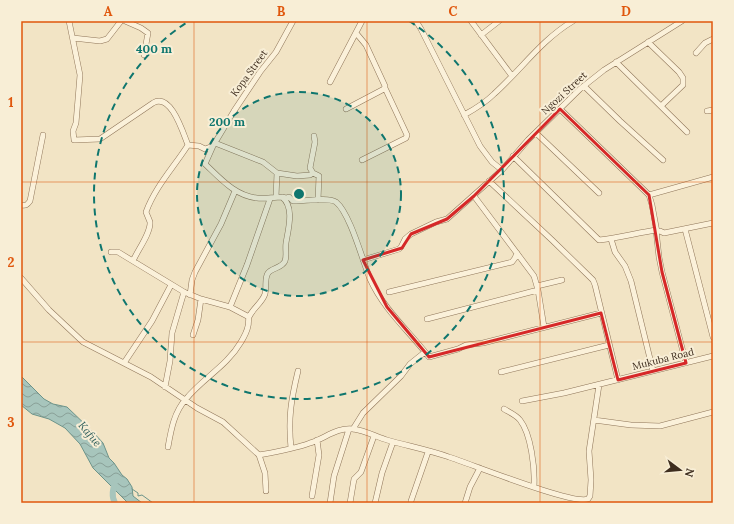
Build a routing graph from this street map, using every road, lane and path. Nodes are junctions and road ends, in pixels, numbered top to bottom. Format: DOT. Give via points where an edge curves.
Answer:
graph roads {
  1 [pos="69,21"];
  2 [pos="121,21"];
  3 [pos="124,21"];
  4 [pos="293,21"];
  5 [pos="362,21"];
  6 [pos="416,21"];
  7 [pos="471,21"];
  8 [pos="499,21"];
  9 [pos="573,21"];
  10 [pos="682,21"];
  11 [pos="356,33"];
  12 [pos="481,35"];
  13 [pos="73,38"];
  14 [pos="713,39"];
  15 [pos="648,42"];
  16 [pos="696,53"];
  17 [pos="144,55"];
  18 [pos="616,62"];
  19 [pos="512,76"];
  20 [pos="330,82"];
  21 [pos="584,86"];
  22 [pos="385,88"];
  23 [pos="661,106"];
  24 [pos="346,109"];
  25 [pos="560,109"];
  26 [pos="713,110"];
  27 [pos="707,111"];
  28 [pos="464,115"];
  29 [pos="687,132"];
  30 [pos="536,133"];
  31 [pos="43,135"];
  32 [pos="314,136"];
  33 [pos="214,144"];
  34 [pos="188,145"];
  35 [pos="513,156"];
  36 [pos="362,160"];
  37 [pos="663,160"];
  38 [pos="502,170"];
  39 [pos="313,172"];
  40 [pos="277,173"];
  41 [pos="713,177"];
  42 [pos="490,181"];
  43 [pos="235,191"];
  44 [pos="599,193"];
  45 [pos="649,195"];
  46 [pos="474,196"];
  47 [pos="279,197"];
  48 [pos="270,199"];
  49 [pos="318,200"];
  50 [pos="21,205"];
  51 [pos="713,223"];
  52 [pos="685,229"];
  53 [pos="656,231"];
  54 [pos="611,239"];
  55 [pos="111,252"];
  56 [pos="517,253"];
  57 [pos="363,260"];
  58 [pos="133,261"];
  59 [pos="21,278"];
  60 [pos="562,280"];
  61 [pos="171,285"];
  62 [pos="537,288"];
  63 [pos="184,292"];
  64 [pos="389,292"];
  65 [pos="190,295"];
  66 [pos="201,299"];
  67 [pos="230,307"];
  68 [pos="601,313"];
  69 [pos="249,317"];
  70 [pos="426,319"];
  71 [pos="544,327"];
  72 [pos="193,336"];
  73 [pos="713,337"];
  74 [pos="609,345"];
  75 [pos="425,352"];
  76 [pos="713,356"];
  77 [pos="124,363"];
  78 [pos="686,363"];
  79 [pos="298,371"];
  80 [pos="654,371"];
  81 [pos="501,372"];
  82 [pos="618,380"];
  83 [pos="599,385"];
  84 [pos="165,387"];
  85 [pos="185,400"];
  86 [pos="522,401"];
  87 [pos="504,409"];
  88 [pos="713,412"];
  89 [pos="594,420"];
  90 [pos="351,429"];
  91 [pos="374,436"];
  92 [pos="317,440"];
  93 [pos="393,442"];
  94 [pos="168,447"];
  95 [pos="291,448"];
  96 [pos="428,452"];
  97 [pos="259,454"];
  98 [pos="480,468"];
  99 [pos="534,486"];
  100 [pos="266,491"];
  101 [pos="312,496"];
  102 [pos="411,501"];
  103 [pos="330,503"];
  104 [pos="350,503"];
  105 [pos="375,503"];
  106 [pos="465,503"];
  1 -- 13 [label="street"];
  2 -- 13 [label="street" via="107,39 100,41"];
  3 -- 17 [label="street" via="148,34"];
  4 -- 33 [label="street, Kopa Street" via="276,52 244,95"];
  5 -- 11 [label="street"];
  6 -- 28 [label="street"];
  7 -- 12 [label="street"];
  8 -- 12 [label="street"];
  9 -- 19 [label="street" via="545,41"];
  10 -- 15 [label="street, Ngozi Street"];
  11 -- 20 [label="street"];
  11 -- 22 [label="street" via="366,45"];
  12 -- 19 [label="street"];
  13 -- 34 [label="street" via="80,83 74,140 100,139 157,100 161,100 170,106"];
  14 -- 16 [label="street"];
  15 -- 18 [label="street, Ngozi Street"];
  15 -- 23 [label="street" via="683,78 683,85"];
  18 -- 21 [label="street, Ngozi Street"];
  18 -- 23 [label="street"];
  19 -- 28 [label="street" via="488,100"];
  21 -- 25 [label="street, Ngozi Street"];
  21 -- 37 [label="street"];
  22 -- 24 [label="street"];
  22 -- 36 [label="street" via="407,135 406,138"];
  23 -- 29 [label="street"];
  25 -- 30 [label="street, Ngozi Street"];
  25 -- 45 [label="street"];
  26 -- 27 [label="street"];
  28 -- 38 [label="street" via="485,153"];
  30 -- 35 [label="street, Ngozi Street"];
  30 -- 44 [label="street"];
  31 -- 50 [label="street" via="30,201 28,205"];
  32 -- 39 [label="street" via="310,168"];
  33 -- 34 [label="street" via="205,149"];
  33 -- 40 [label="street" via="263,162"];
  33 -- 43 [label="street, Kopa Street" via="205,164"];
  34 -- 58 [label="street" via="150,203 146,212 150,222 146,238"];
  35 -- 38 [label="street, Ngozi Street"];
  35 -- 54 [label="street" via="596,238"];
  38 -- 42 [label="street, Ngozi Street"];
  39 -- 40 [label="street" via="310,175 297,176"];
  39 -- 49 [label="street" via="319,176"];
  40 -- 47 [label="street"];
  41 -- 45 [label="street"];
  42 -- 46 [label="street, Ngozi Street"];
  42 -- 68 [label="street" via="592,280 596,285"];
  43 -- 48 [label="street" via="252,198"];
  43 -- 65 [label="street" via="225,217 195,272"];
  45 -- 53 [label="street"];
  46 -- 56 [label="street"];
  46 -- 57 [label="street, Ngozi Street" via="447,219 411,234 399,249"];
  47 -- 48 [label="street"];
  47 -- 49 [label="street" via="289,197 293,201"];
  47 -- 69 [label="street" via="286,202 290,221 285,261 267,274 265,295"];
  48 -- 67 [label="street"];
  49 -- 57 [label="street" via="334,201 341,208"];
  51 -- 52 [label="street"];
  52 -- 53 [label="street" via="664,234"];
  52 -- 73 [label="street"];
  53 -- 54 [label="street" via="638,232"];
  53 -- 78 [label="street" via="662,272"];
  54 -- 80 [label="street" via="631,281"];
  55 -- 58 [label="street" via="118,252"];
  56 -- 62 [label="street" via="534,276"];
  56 -- 64 [label="street" via="512,262"];
  57 -- 75 [label="street" via="383,302"];
  58 -- 61 [label="street"];
  59 -- 77 [label="street" via="76,337"];
  60 -- 62 [label="street"];
  61 -- 63 [label="street"];
  61 -- 77 [label="street"];
  62 -- 70 [label="street"];
  62 -- 71 [label="street"];
  63 -- 65 [label="street"];
  63 -- 84 [label="street" via="172,333"];
  65 -- 66 [label="street"];
  66 -- 67 [label="street"];
  66 -- 72 [label="street"];
  67 -- 69 [label="street"];
  68 -- 71 [label="street"];
  68 -- 74 [label="street"];
  69 -- 85 [label="street" via="245,335 231,357"];
  71 -- 75 [label="street" via="435,356 429,357"];
  74 -- 81 [label="street"];
  74 -- 82 [label="street"];
  75 -- 90 [label="street" via="410,364"];
  76 -- 78 [label="street, Mukuba Road"];
  77 -- 84 [label="street"];
  78 -- 80 [label="street, Mukuba Road"];
  79 -- 95 [label="street" via="290,404"];
  80 -- 82 [label="street, Mukuba Road"];
  82 -- 83 [label="street, Mukuba Road"];
  83 -- 86 [label="street, Mukuba Road"];
  83 -- 89 [label="street"];
  84 -- 85 [label="street"];
  85 -- 94 [label="street" via="174,419"];
  85 -- 97 [label="street" via="223,422"];
  87 -- 99 [label="street" via="519,420 530,440"];
  88 -- 89 [label="street" via="660,426"];
  89 -- 99 [label="street" via="589,451 590,496 586,500 573,498"];
  90 -- 91 [label="street"];
  90 -- 92 [label="street" via="337,431"];
  90 -- 103 [label="street" via="336,470"];
  91 -- 93 [label="street"];
  91 -- 104 [label="street" via="361,472 354,479"];
  92 -- 95 [label="street"];
  92 -- 101 [label="street" via="319,455"];
  93 -- 96 [label="street"];
  93 -- 105 [label="street"];
  95 -- 97 [label="street"];
  96 -- 98 [label="street"];
  96 -- 102 [label="street"];
  97 -- 100 [label="street" via="266,473"];
  98 -- 99 [label="street"];
  98 -- 106 [label="street"];
}
